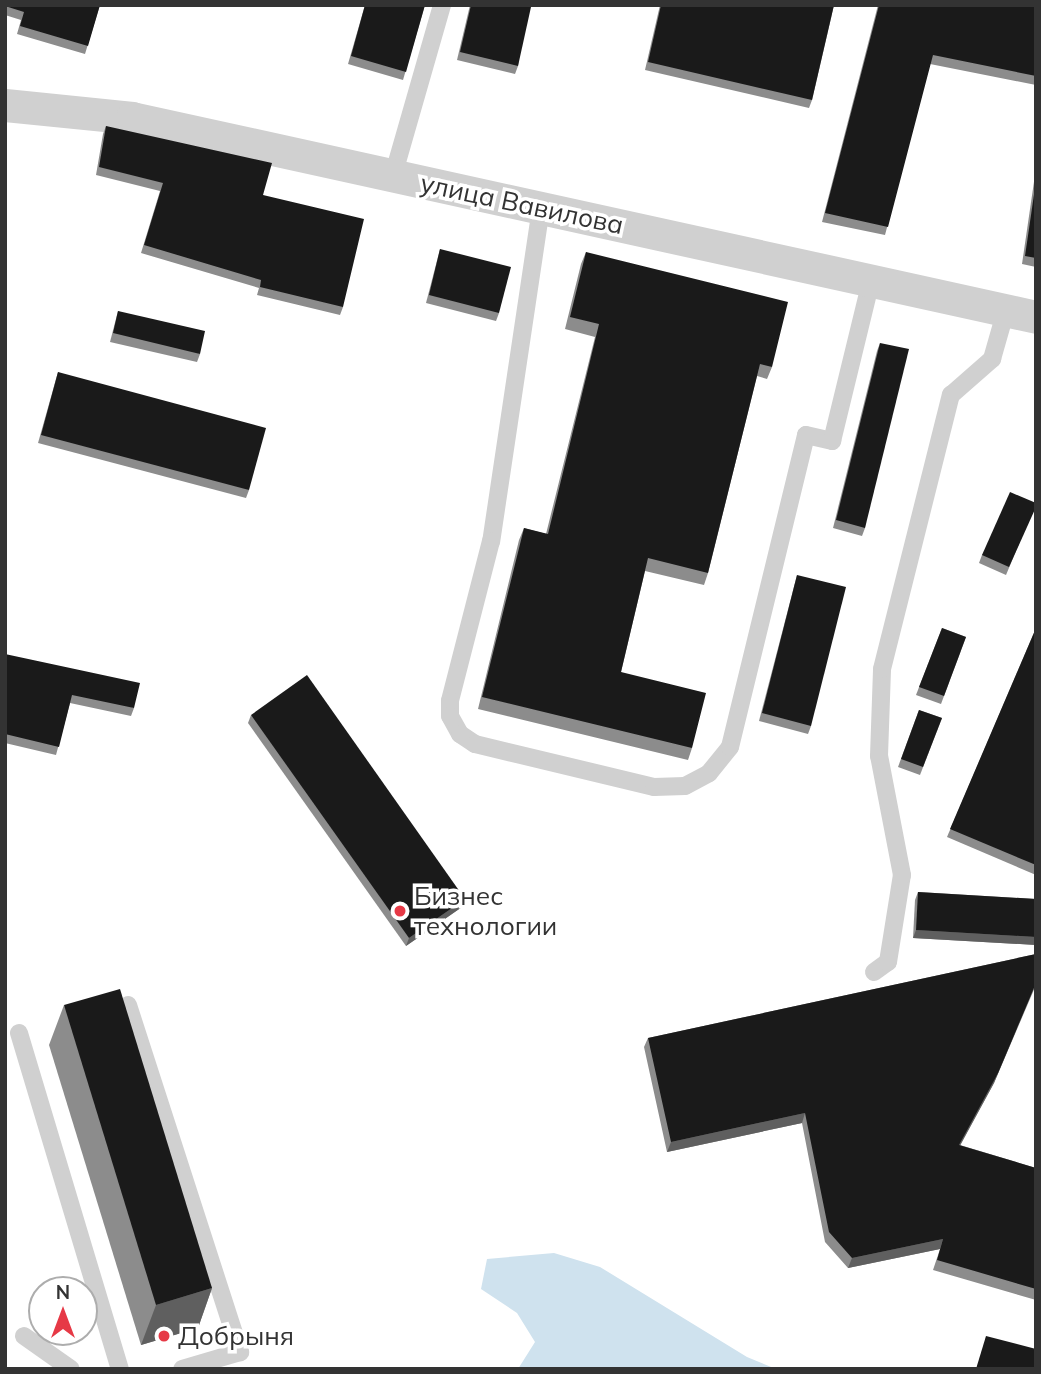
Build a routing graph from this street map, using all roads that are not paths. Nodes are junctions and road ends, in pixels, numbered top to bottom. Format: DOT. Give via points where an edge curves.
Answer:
graph roads {
  1 [pos="442,5"];
  2 [pos="5,105"];
  3 [pos="393,176"];
  4 [pos="541,208"];
  5 [pos="871,281"];
  6 [pos="1021,313"];
  7 [pos="874,972"];
  8 [pos="128,1005"];
  9 [pos="19,1033"];
  10 [pos="24,1336"];
  11 [pos="71,1369"];
  12 [pos="120,1369"];
  13 [pos="182,1369"];
  1 -- 3 [label="lane"];
  2 -- 3 [label="street, улица Вавилова" via="132,118"];
  3 -- 4 [label="street, улица Вавилова"];
  4 -- 5 [label="street, улица Вавилова"];
  4 -- 5 [label="lane" via="491,541 450,716 460,734 475,744 654,787 685,786 709,773 730,747 806,435 832,441"];
  5 -- 6 [label="street, улица Вавилова"];
  6 -- 7 [label="lane" via="992,359 951,395 882,669 879,756 902,875 888,962"];
  8 -- 13 [label="lane" via="240,1352"];
  9 -- 12 [label="lane"];
  10 -- 11 [label="lane"];
}
